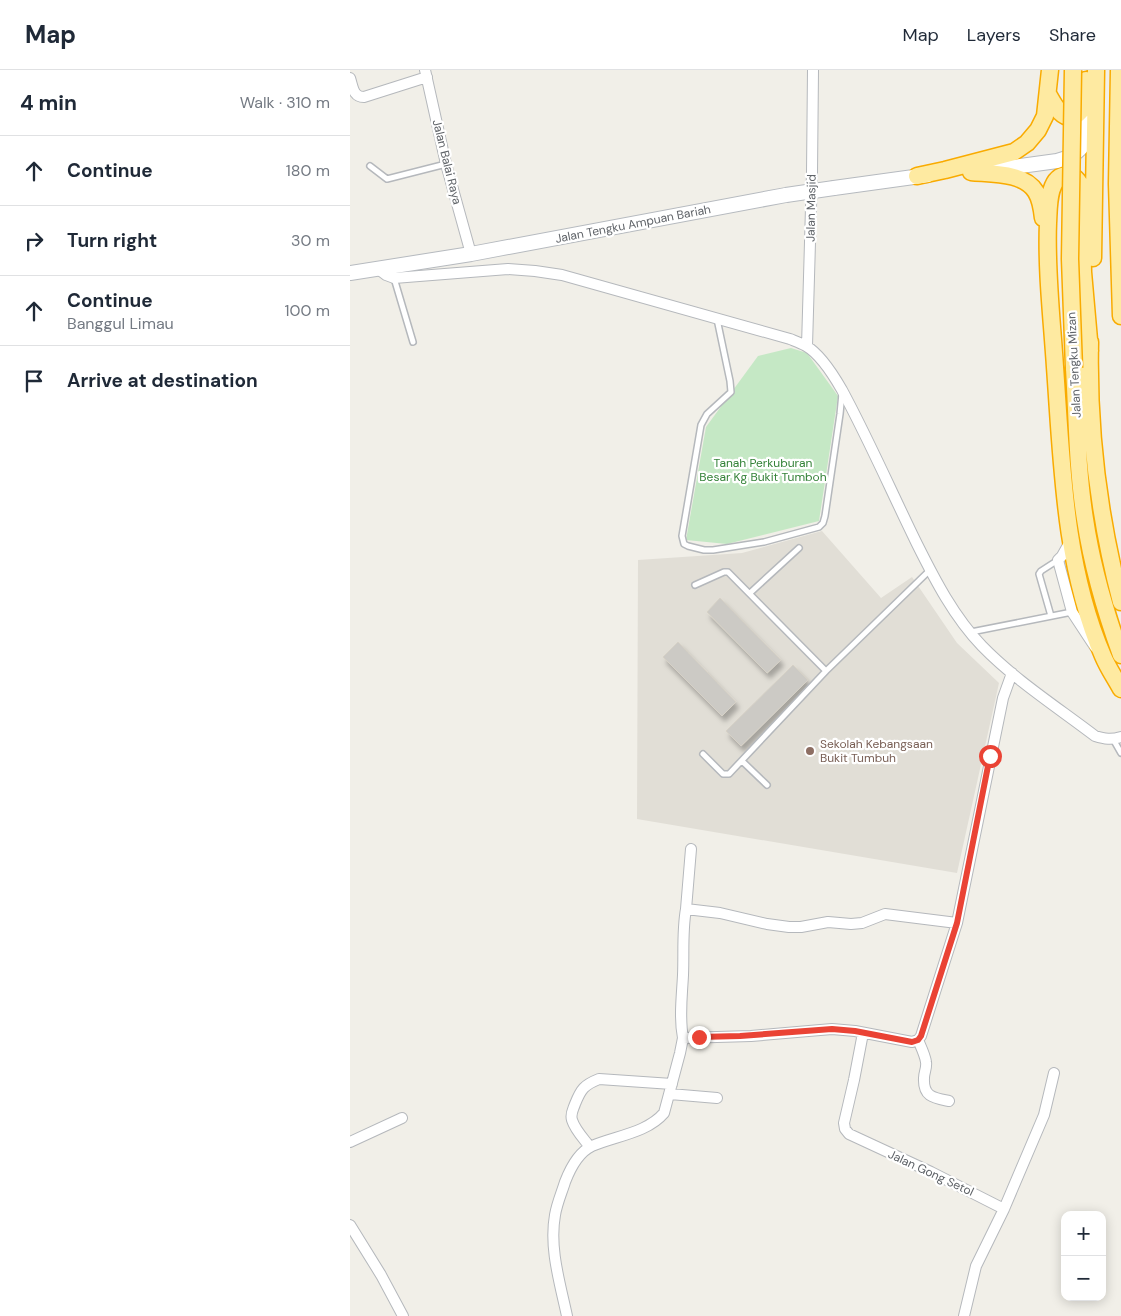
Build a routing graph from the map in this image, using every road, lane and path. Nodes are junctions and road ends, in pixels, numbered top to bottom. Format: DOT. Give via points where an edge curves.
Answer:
graph roads {
  1 [pos="813,70"];
  2 [pos="1050,70"];
  3 [pos="1073,70"];
  4 [pos="1087,70"];
  5 [pos="1096,70"];
  6 [pos="1119,70"];
  7 [pos="426,74"];
  8 [pos="350,78"];
  9 [pos="1048,94"];
  10 [pos="1084,107"];
  11 [pos="446,164"];
  12 [pos="370,166"];
  13 [pos="971,172"];
  14 [pos="917,176"];
  15 [pos="1047,240"];
  16 [pos="471,254"];
  17 [pos="378,269"];
  18 [pos="350,273"];
  19 [pos="394,278"];
  20 [pos="1121,316"];
  21 [pos="717,319"];
  22 [pos="413,342"];
  23 [pos="807,346"];
  24 [pos="1090,351"];
  25 [pos="842,390"];
  26 [pos="1071,540"];
  27 [pos="799,548"];
  28 [pos="1058,560"];
  29 [pos="930,569"];
  30 [pos="695,585"];
  31 [pos="750,593"];
  32 [pos="1121,602"];
  33 [pos="1072,612"];
  34 [pos="1050,616"];
  35 [pos="970,632"];
  36 [pos="1121,655"];
  37 [pos="1103,658"];
  38 [pos="826,671"];
  39 [pos="1012,673"];
  40 [pos="1121,689"];
  41 [pos="1117,738"];
  42 [pos="1121,753"];
  43 [pos="703,754"];
  44 [pos="742,761"];
  45 [pos="767,785"];
  46 [pos="691,849"];
  47 [pos="686,909"];
  48 [pos="957,923"];
  49 [pos="863,1033"];
  50 [pos="683,1038"];
  51 [pos="918,1040"];
  52 [pos="1054,1073"];
  53 [pos="671,1089"];
  54 [pos="718,1098"];
  55 [pos="949,1102"];
  56 [pos="402,1118"];
  57 [pos="350,1142"];
  58 [pos="590,1147"];
  59 [pos="1004,1209"];
  60 [pos="350,1225"];
  61 [pos="403,1316"];
  62 [pos="567,1316"];
  63 [pos="964,1316"];
  1 -- 23 [label="street, Jalan Masjid"];
  2 -- 9 [label="highway"];
  3 -- 36 [label="highway, Jalan Tengku Mizan, bridge" via="1070,259 1078,455 1094,568"];
  4 -- 10 [label="highway"];
  5 -- 24 [label="highway, Jalan Tengku Mizan"];
  6 -- 20 [label="highway" via="1117,184"];
  7 -- 8 [label="street" via="364,97 356,95"];
  7 -- 11 [label="street, Jalan Balai Raya"];
  9 -- 10 [label="highway" via="1064,115 1076,116"];
  9 -- 14 [label="highway" via="1045,116 1027,144 1014,152"];
  10 -- 13 [label="main road, Jalan Tengku Ampuan Bariah" via="1085,142 1077,153 1057,161"];
  11 -- 12 [label="lane" via="387,179"];
  11 -- 16 [label="street, Jalan Balai Raya"];
  13 -- 14 [label="main road, Jalan Tengku Ampuan Bariah"];
  13 -- 15 [label="highway" via="1008,176 1029,184 1039,197"];
  14 -- 16 [label="main road, Jalan Tengku Ampuan Bariah, bridge" via="786,195"];
  15 -- 24 [label="highway" via="1051,190 1059,178 1074,176 1081,186 1082,272"];
  15 -- 26 [label="highway" via="1059,422"];
  16 -- 17 [label="main road, Jalan Tengku Ampuan Bariah"];
  17 -- 18 [label="main road, Jalan Tengku Ampuan Bariah"];
  17 -- 19 [label="street"];
  19 -- 21 [label="street" via="508,269 535,271 562,275"];
  19 -- 22 [label="lane"];
  21 -- 23 [label="street"];
  21 -- 25 [label="lane" via="731,392 707,414 701,425 682,536 684,544 704,550 728,548 819,527 825,516"];
  23 -- 25 [label="street" via="821,359"];
  24 -- 32 [label="highway, Jalan Tengku Mizan" via="1098,488"];
  25 -- 29 [label="street"];
  26 -- 28 [label="street"];
  26 -- 37 [label="highway" via="1079,586"];
  27 -- 31 [label="lane"];
  28 -- 33 [label="street"];
  28 -- 34 [label="lane" via="1040,571"];
  29 -- 35 [label="street" via="946,600"];
  29 -- 38 [label="lane"];
  30 -- 31 [label="lane" via="728,572"];
  31 -- 38 [label="lane"];
  33 -- 34 [label="lane"];
  33 -- 37 [label="street"];
  34 -- 35 [label="lane"];
  35 -- 39 [label="street"];
  37 -- 40 [label="highway"];
  38 -- 44 [label="lane"];
  39 -- 41 [label="street" via="1095,736"];
  39 -- 48 [label="street" via="1002,698"];
  41 -- 42 [label="lane"];
  43 -- 44 [label="lane" via="723,774 729,774"];
  44 -- 45 [label="lane"];
  46 -- 47 [label="street"];
  47 -- 48 [label="street" via="789,927 828,922 851,924 885,914"];
  47 -- 50 [label="street" via="680,1014"];
  48 -- 51 [label="street"];
  49 -- 50 [label="street" via="832,1029"];
  49 -- 51 [label="street" via="912,1042"];
  49 -- 59 [label="street, Jalan Gong Setol" via="844,1123 849,1134"];
  50 -- 53 [label="street"];
  51 -- 55 [label="street" via="926,1060 924,1078 927,1090 933,1098"];
  52 -- 59 [label="street" via="1044,1115"];
  53 -- 54 [label="street"];
  53 -- 58 [label="street" via="664,1113 655,1122"];
  53 -- 58 [label="street" via="609,1079 583,1088 571,1113 576,1128"];
  56 -- 57 [label="street"];
  58 -- 62 [label="street" via="568,1173 555,1214 555,1256"];
  59 -- 63 [label="street" via="976,1266"];
  60 -- 61 [label="street"];
}
